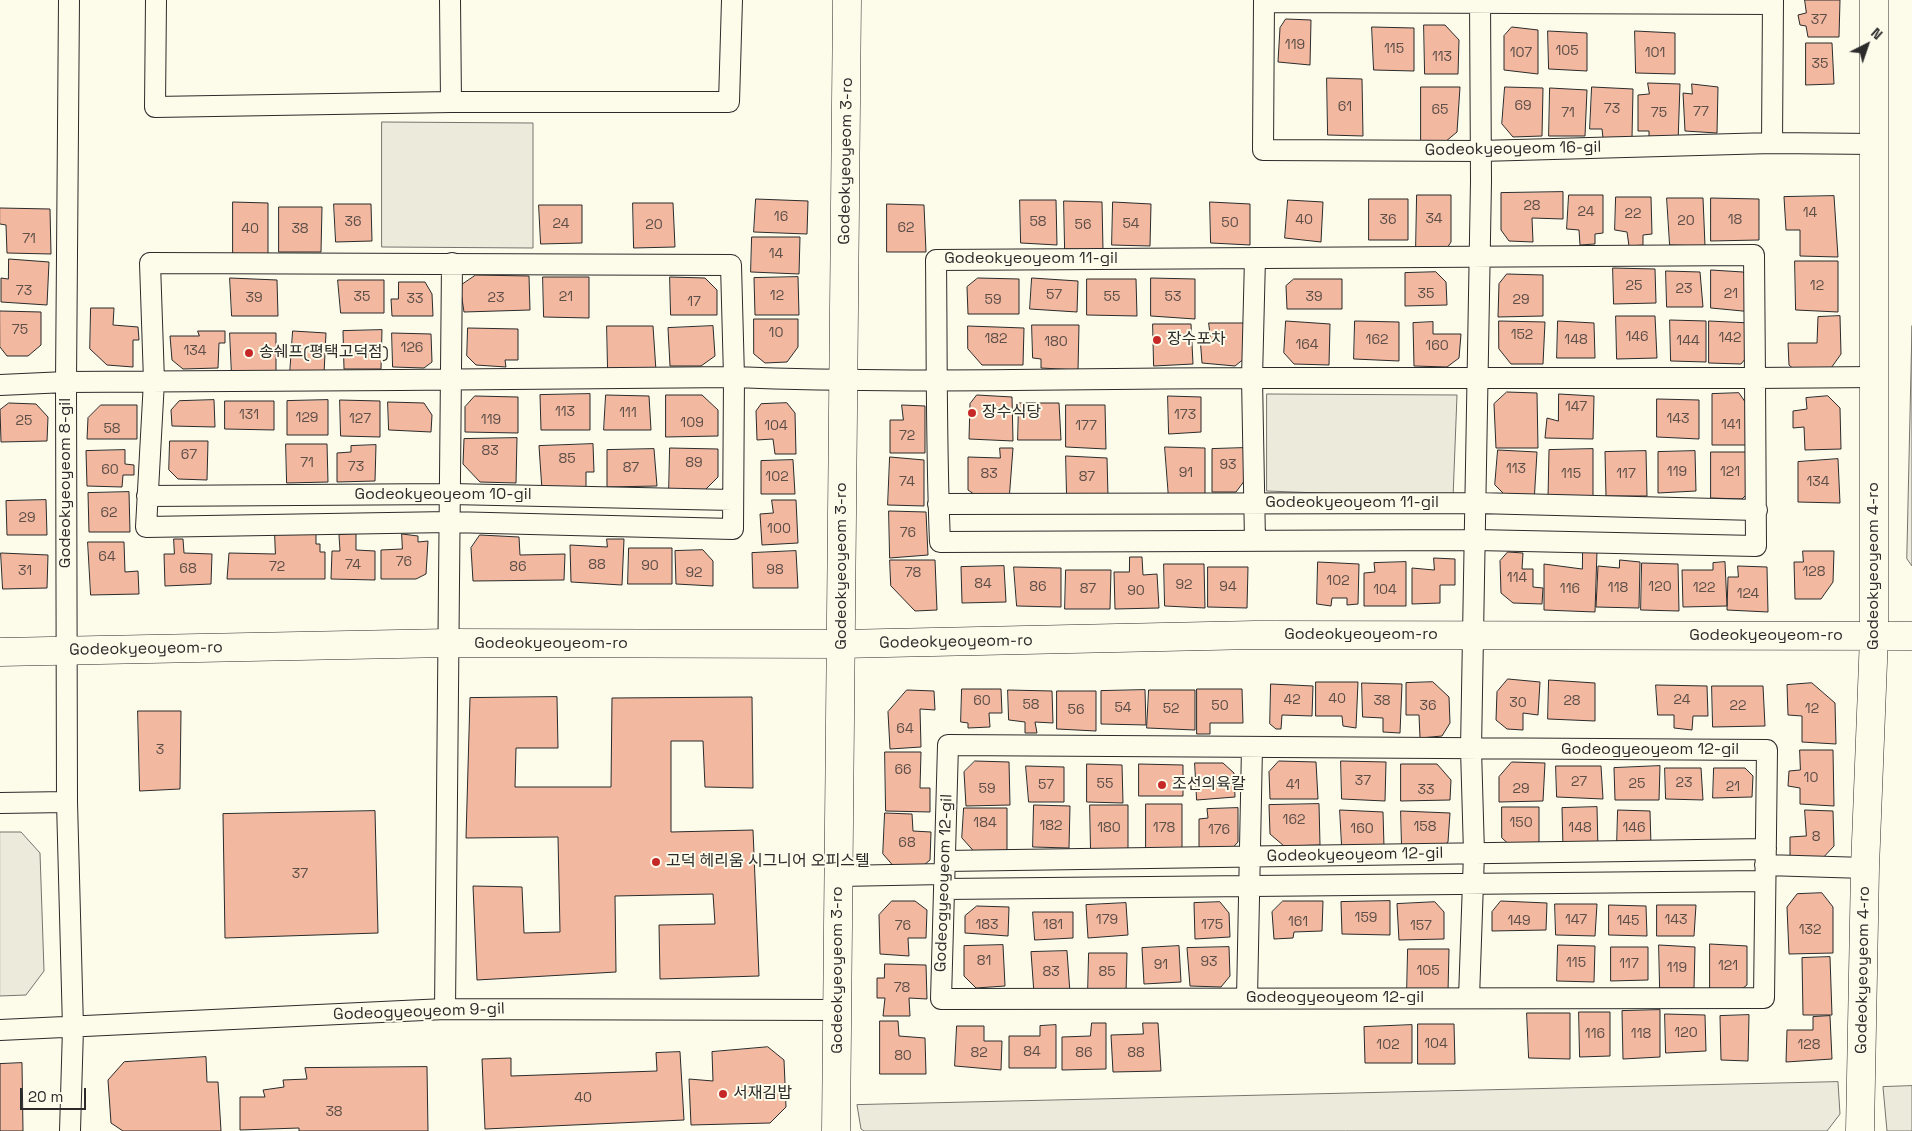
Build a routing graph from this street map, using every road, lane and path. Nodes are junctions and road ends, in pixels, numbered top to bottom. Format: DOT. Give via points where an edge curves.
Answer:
graph roads {
  1 [pos="69,0"];
  2 [pos="156,0"];
  3 [pos="450,0"];
  4 [pos="732,0"];
  5 [pos="847,0"];
  6 [pos="1874,0"];
  7 [pos="1264,1"];
  8 [pos="1480,2"];
  9 [pos="1773,2"];
  10 [pos="451,102"];
  11 [pos="1772,143"];
  12 [pos="1875,144"];
  13 [pos="1480,151"];
  14 [pos="1479,257"];
  15 [pos="1255,258"];
  16 [pos="452,263"];
  17 [pos="734,377"];
  18 [pos="1875,377"];
  19 [pos="1252,378"];
  20 [pos="1755,378"];
  21 [pos="451,380"];
  22 [pos="937,380"];
  23 [pos="1477,380"];
  24 [pos="66,382"];
  25 [pos="154,382"];
  26 [pos="843,382"];
  27 [pos="0,385"];
  28 [pos="450,494"];
  29 [pos="147,496"];
  30 [pos="732,500"];
  31 [pos="1254,503"];
  32 [pos="1476,503"];
  33 [pos="938,504"];
  34 [pos="1757,510"];
  35 [pos="450,522"];
  36 [pos="1476,540"];
  37 [pos="1255,542"];
  38 [pos="1473,634"];
  39 [pos="1874,636"];
  40 [pos="1912,636"];
  41 [pos="448,644"];
  42 [pos="842,644"];
  43 [pos="66,650"];
  44 [pos="0,652"];
  45 [pos="1252,747"];
  46 [pos="1471,749"];
  47 [pos="67,802"];
  48 [pos="0,803"];
  49 [pos="1474,853"];
  50 [pos="1252,856"];
  51 [pos="1765,865"];
  52 [pos="1866,868"];
  53 [pos="944,874"];
  54 [pos="839,876"];
  55 [pos="1471,884"];
  56 [pos="1250,886"];
  57 [pos="1248,998"];
  58 [pos="1469,998"];
  59 [pos="445,1009"];
  60 [pos="838,1010"];
  61 [pos="73,1028"];
  62 [pos="0,1030"];
  63 [pos="70,1131"];
  64 [pos="836,1131"];
  65 [pos="1860,1131"];
  1 -- 24 [label="street"];
  2 -- 10 [label="street" via="155,107"];
  3 -- 10 [label="street"];
  4 -- 10 [label="street" via="729,102"];
  5 -- 26 [label="street, Godeokyeoyeom 3-ro"];
  6 -- 12 [label="street, Godeokyeoyeom 4-ro"];
  7 -- 8 [label="street, Godeokyeoyeom 16-gil"];
  7 -- 13 [label="street, Godeokyeoyeom 16-gil" via="1263,150"];
  8 -- 9 [label="street, Godeokyeoyeom 16-gil"];
  8 -- 13 [label="street"];
  9 -- 11 [label="street, Godeokyeoyeom 16-gil"];
  11 -- 12 [label="street"];
  11 -- 13 [label="street, Godeokyeoyeom 16-gil"];
  12 -- 18 [label="street, Godeokyeoyeom 4-ro"];
  13 -- 14 [label="street"];
  14 -- 15 [label="street, Godeokyeoyeom 11-gil"];
  14 -- 20 [label="street, Godeokyeoyeom 11-gil" via="1754,256"];
  14 -- 23 [label="street"];
  15 -- 19 [label="street"];
  15 -- 22 [label="street, Godeokyeoyeom 11-gil" via="936,260"];
  16 -- 17 [label="street" via="731,265"];
  16 -- 21 [label="street"];
  16 -- 25 [label="street" via="150,263"];
  17 -- 21 [label="street"];
  17 -- 26 [label="street"];
  17 -- 30 [label="street"];
  18 -- 20 [label="street"];
  18 -- 39 [label="street, Godeokyeoyeom 4-ro"];
  19 -- 22 [label="street"];
  19 -- 23 [label="street"];
  19 -- 31 [label="street"];
  20 -- 23 [label="street"];
  20 -- 34 [label="street, Godeokyeoyeom 11-gil"];
  21 -- 25 [label="street"];
  21 -- 28 [label="street"];
  22 -- 26 [label="street"];
  22 -- 33 [label="street, Godeokyeoyeom 11-gil"];
  23 -- 32 [label="street"];
  24 -- 25 [label="street"];
  24 -- 27 [label="street, Godeokyeoyeom 8-gil"];
  24 -- 43 [label="street, Godeokyeoyeom 8-gil"];
  25 -- 29 [label="street"];
  26 -- 42 [label="street, Godeokyeoyeom 3-ro"];
  28 -- 29 [label="street, Godeokyeoyeom 10-gil"];
  28 -- 30 [label="street, Godeokyeoyeom 10-gil"];
  28 -- 35 [label="street"];
  29 -- 35 [label="street" via="146,527"];
  30 -- 35 [label="street" via="733,529"];
  31 -- 32 [label="street, Godeokyeoyeom 11-gil"];
  31 -- 33 [label="street, Godeokyeoyeom 11-gil"];
  31 -- 37 [label="street"];
  32 -- 34 [label="street, Godeokyeoyeom 11-gil"];
  32 -- 36 [label="street"];
  33 -- 37 [label="street" via="940,542"];
  34 -- 36 [label="street" via="1756,546"];
  35 -- 41 [label="street"];
  36 -- 37 [label="street"];
  36 -- 38 [label="street"];
  38 -- 39 [label="street, Godeokyeoyeom-ro"];
  38 -- 42 [label="street, Godeokyeoyeom-ro"];
  38 -- 46 [label="street"];
  39 -- 40 [label="street, Godeokyeoyeom-ro"];
  39 -- 52 [label="street, Godeokyeoyeom 4-ro"];
  41 -- 42 [label="street, Godeokyeoyeom-ro"];
  41 -- 43 [label="street, Godeokyeoyeom-ro"];
  41 -- 59 [label="street"];
  42 -- 54 [label="street, Godeokyeoyeom 3-ro"];
  43 -- 44 [label="street, Godeokyeoyeom-ro"];
  43 -- 47 [label="street"];
  45 -- 46 [label="street, Godeogyeoyeom 12-gil"];
  45 -- 50 [label="street"];
  45 -- 53 [label="street, Godeogyeoyeom 12-gil" via="948,745"];
  46 -- 49 [label="street"];
  46 -- 51 [label="street, Godeogyeoyeom 12-gil" via="1767,750"];
  47 -- 48 [label="street"];
  47 -- 61 [label="street"];
  49 -- 50 [label="street, Godeokyeoyeom 12-gil"];
  49 -- 51 [label="street, Godeokyeoyeom 12-gil"];
  49 -- 55 [label="street"];
  50 -- 53 [label="street, Godeokyeoyeom 12-gil"];
  50 -- 56 [label="street"];
  51 -- 52 [label="street"];
  51 -- 55 [label="street"];
  51 -- 58 [label="street, Godeogyeoyeom 12-gil" via="1764,998"];
  52 -- 65 [label="street, Godeokyeoyeom 4-ro"];
  53 -- 54 [label="street"];
  53 -- 56 [label="street"];
  53 -- 57 [label="street, Godeogyeoyeom 12-gil" via="941,999"];
  54 -- 60 [label="street, Godeokyeoyeom 3-ro"];
  55 -- 56 [label="street"];
  55 -- 58 [label="street"];
  56 -- 57 [label="street"];
  57 -- 58 [label="street, Godeogyeoyeom 12-gil"];
  59 -- 60 [label="street, Godeogyeoyeom 9-gil"];
  59 -- 61 [label="street, Godeogyeoyeom 9-gil"];
  60 -- 64 [label="street, Godeokyeoyeom 3-ro"];
  61 -- 62 [label="street, Godeogyeoyeom 9-gil"];
  61 -- 63 [label="street"];
}
